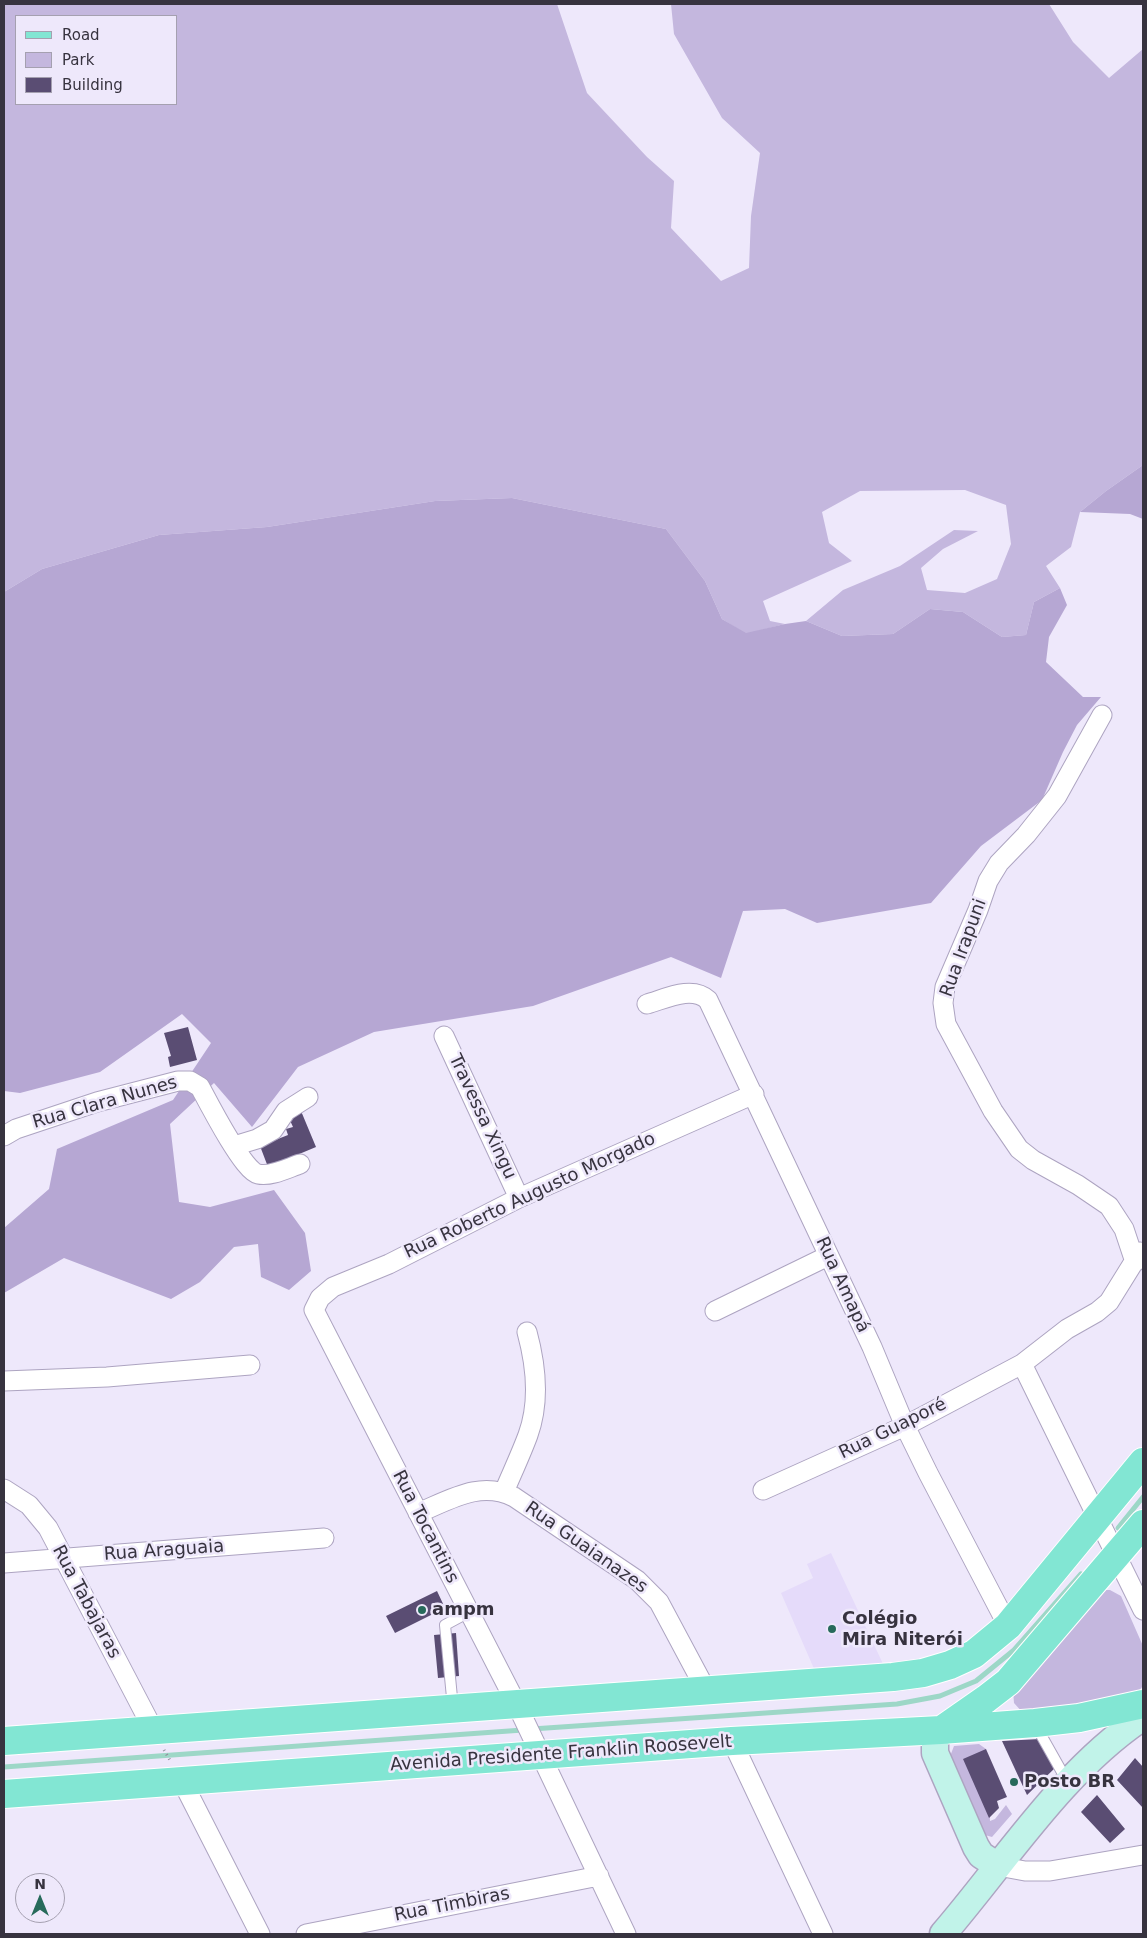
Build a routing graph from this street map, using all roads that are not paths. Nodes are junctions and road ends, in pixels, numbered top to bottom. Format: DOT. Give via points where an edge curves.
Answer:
graph roads {
  1 [pos="1102,715"];
  2 [pos="647,1004"];
  3 [pos="444,1036"];
  4 [pos="754,1094"];
  5 [pos="308,1097"];
  6 [pos="4,1136"];
  7 [pos="234,1146"];
  8 [pos="300,1164"];
  9 [pos="519,1198"];
  10 [pos="1139,1254"];
  11 [pos="828,1256"];
  12 [pos="314,1310"];
  13 [pos="715,1311"];
  14 [pos="528,1332"];
  15 [pos="1022,1364"];
  16 [pos="250,1365"];
  17 [pos="4,1381"];
  18 [pos="905,1426"];
  19 [pos="1143,1462"];
  20 [pos="4,1489"];
  21 [pos="763,1490"];
  22 [pos="504,1492"];
  23 [pos="418,1513"];
  24 [pos="1098,1516"];
  25 [pos="1143,1524"];
  26 [pos="324,1538"];
  27 [pos="1116,1556"];
  28 [pos="63,1559"];
  29 [pos="4,1563"];
  30 [pos="1050,1575"];
  31 [pos="1143,1610"];
  32 [pos="469,1612"];
  33 [pos="1008,1626"];
  34 [pos="1008,1682"];
  35 [pos="706,1690"];
  36 [pos="1138,1707"];
  37 [pos="453,1708"];
  38 [pos="520,1712"];
  39 [pos="1035,1723"];
  40 [pos="941,1730"];
  41 [pos="4,1740"];
  42 [pos="159,1740"];
  43 [pos="732,1741"];
  44 [pos="537,1748"];
  45 [pos="177,1773"];
  46 [pos="1068,1783"];
  47 [pos="4,1794"];
  48 [pos="1143,1855"];
  49 [pos="998,1866"];
  50 [pos="598,1876"];
  51 [pos="260,1934"];
  52 [pos="306,1934"];
  53 [pos="626,1934"];
  54 [pos="823,1934"];
  55 [pos="943,1934"];
  1 -- 10 [label="street, Rua Irapuni" via="1057,796 988,881 945,987 943,1003 946,1024 993,1111 1019,1149 1109,1206"];
  2 -- 4 [label="street, Rua Amapá" via="689,992 703,995"];
  3 -- 9 [label="street, Travessa Xingu"];
  4 -- 9 [label="street, Rua Roberto Augusto Morgado"];
  4 -- 11 [label="street, Rua Amapá"];
  5 -- 7 [label="street" via="286,1111 273,1130"];
  6 -- 7 [label="street, Rua Clara Nunes" via="97,1102 178,1081 190,1081 200,1087"];
  7 -- 8 [label="street, Rua Clara Nunes" via="251,1170 258,1174"];
  9 -- 12 [label="street, Rua Roberto Augusto Morgado" via="389,1264 333,1287 320,1298"];
  10 -- 15 [label="street, Rua Guaporé" via="1109,1302"];
  11 -- 13 [label="street"];
  11 -- 18 [label="street, Rua Amapá" via="872,1346"];
  12 -- 23 [label="street, Rua Tocantins"];
  14 -- 22 [label="street" via="534,1359 534,1405 529,1434"];
  15 -- 18 [label="street, Rua Guaporé"];
  15 -- 24 [label="street"];
  16 -- 17 [label="street" via="107,1377"];
  18 -- 21 [label="street, Rua Guaporé"];
  18 -- 33 [label="street, Rua Amapá"];
  19 -- 24 [label="main road"];
  20 -- 28 [label="street, Rua Tabajaras" via="29,1505 48,1528"];
  22 -- 23 [label="street, Rua Guaianazes" via="472,1491"];
  22 -- 35 [label="street, Rua Guaianazes" via="637,1580 659,1602"];
  23 -- 32 [label="street, Rua Tocantins"];
  24 -- 27 [label="street"];
  24 -- 30 [label="main road"];
  25 -- 27 [label="main road"];
  26 -- 28 [label="street, Rua Araguaia"];
  27 -- 30 [label="main road" via="1077,1563"];
  27 -- 31 [label="street"];
  27 -- 34 [label="main road"];
  28 -- 29 [label="street, Rua Araguaia"];
  28 -- 42 [label="street, Rua Tabajaras"];
  30 -- 33 [label="main road"];
  32 -- 37 [label="lane" via="445,1625"];
  32 -- 38 [label="street, Rua Tocantins"];
  33 -- 35 [label="main road" via="974,1654 923,1673 893,1678"];
  34 -- 39 [label="main road" via="1006,1695 1011,1710"];
  34 -- 40 [label="main road"];
  35 -- 38 [label="main road"];
  36 -- 39 [label="main road, Avenida Presidente Franklin Roosevelt"];
  36 -- 46 [label="main road" via="1118,1735"];
  37 -- 38 [label="main road"];
  37 -- 42 [label="main road"];
  38 -- 44 [label="street, Rua Tocantins"];
  39 -- 40 [label="main road, Avenida Presidente Franklin Roosevelt"];
  39 -- 46 [label="lane"];
  40 -- 43 [label="main road, Avenida Presidente Franklin Roosevelt"];
  40 -- 49 [label="main road" via="935,1741 935,1753 976,1847 981,1855"];
  41 -- 42 [label="main road"];
  43 -- 44 [label="main road, Avenida Presidente Franklin Roosevelt"];
  43 -- 54 [label="street"];
  44 -- 45 [label="main road, Avenida Presidente Franklin Roosevelt"];
  44 -- 50 [label="street, Rua Tocantins"];
  45 -- 47 [label="main road, Avenida Presidente Franklin Roosevelt"];
  45 -- 51 [label="street"];
  46 -- 49 [label="main road"];
  48 -- 49 [label="street" via="1050,1871"];
  49 -- 55 [label="main road"];
  50 -- 52 [label="street, Rua Timbiras"];
  50 -- 53 [label="street, Rua Tocantins"];
}
